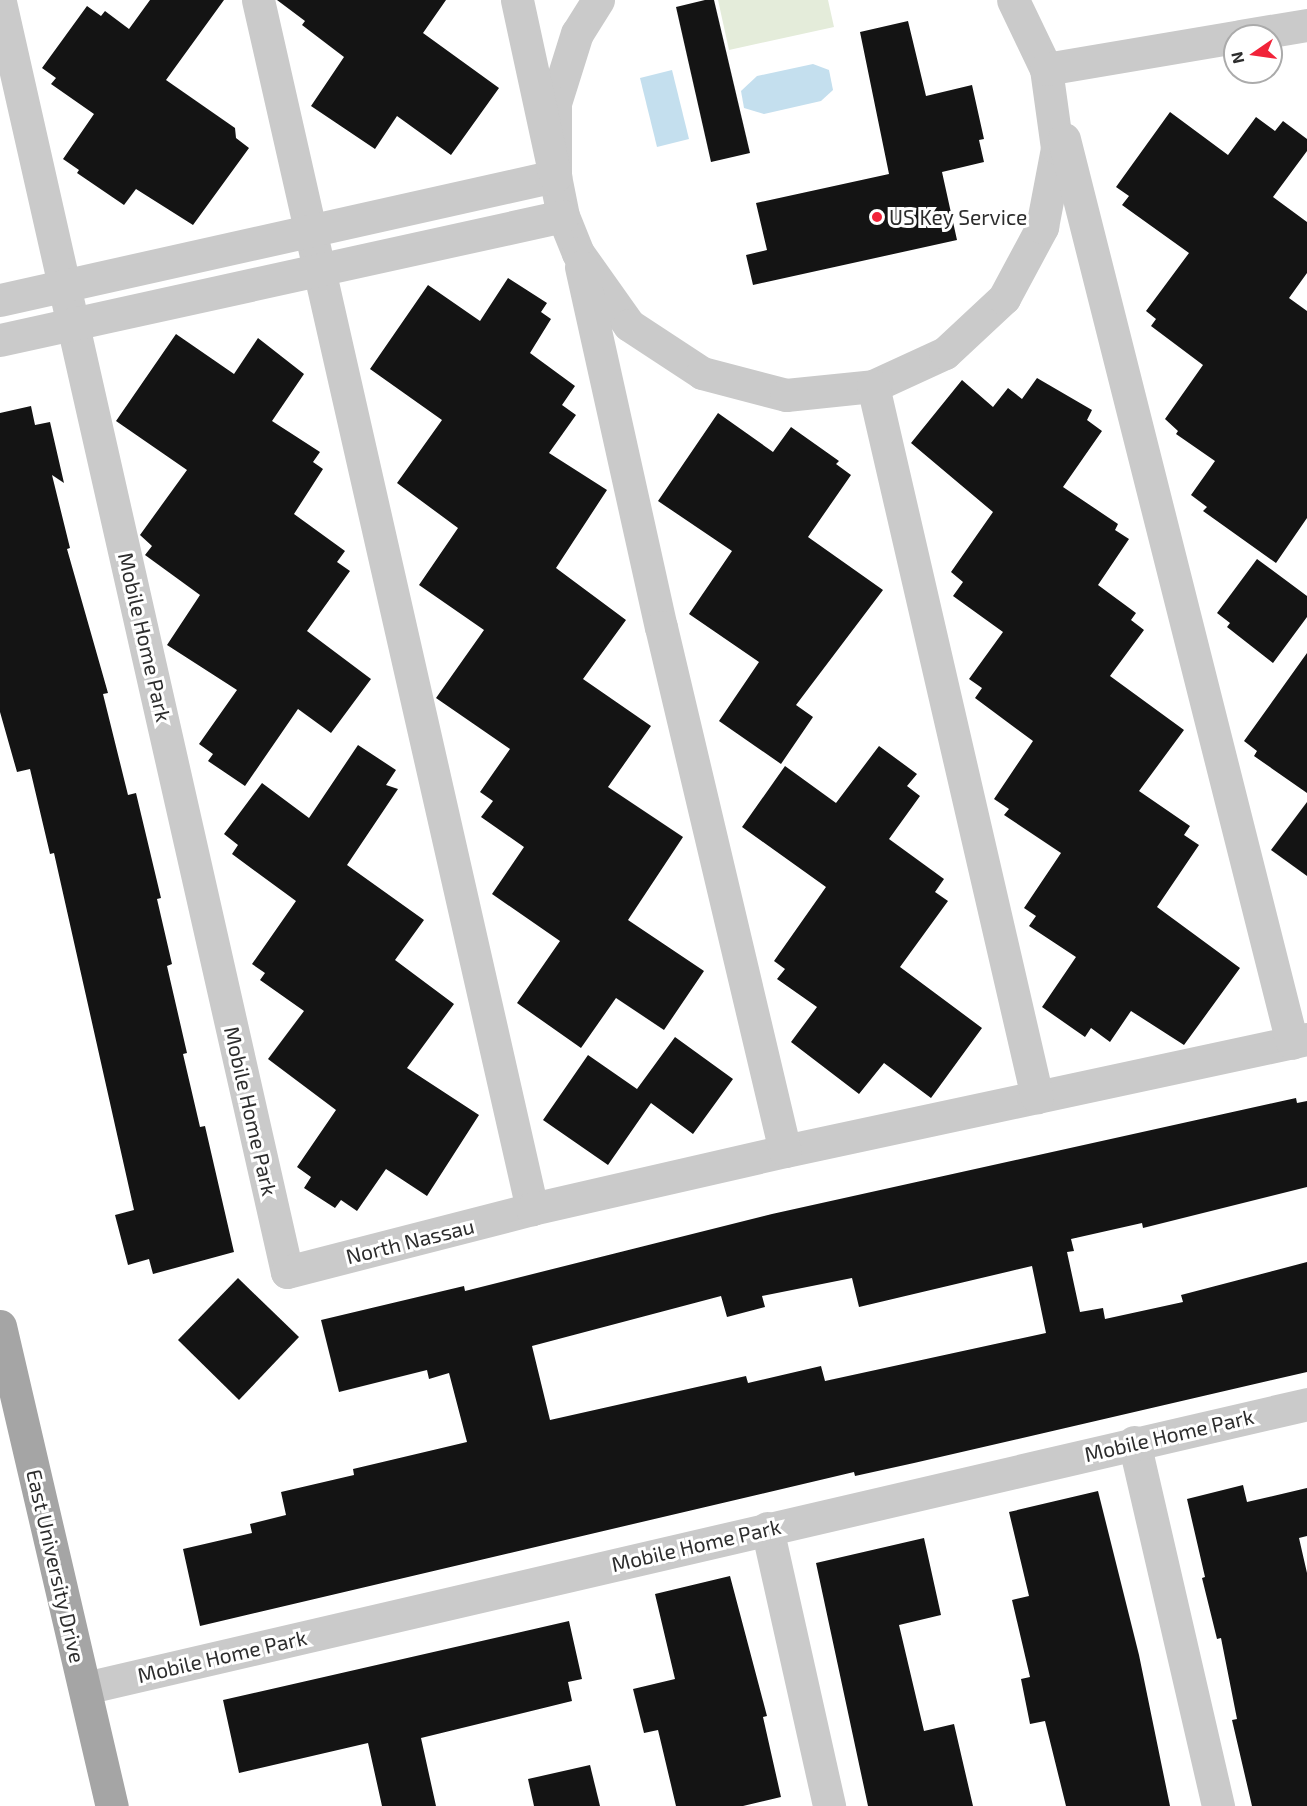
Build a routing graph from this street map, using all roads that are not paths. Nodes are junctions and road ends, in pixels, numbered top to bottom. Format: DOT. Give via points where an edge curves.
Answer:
graph roads {
  1 [pos="258,0"];
  2 [pos="517,0"];
  3 [pos="598,0"];
  4 [pos="1013,0"];
  5 [pos="1031,0"];
  6 [pos="0,2"];
  7 [pos="1307,25"];
  8 [pos="1283,29"];
  9 [pos="1223,39"];
  10 [pos="1046,69"];
  11 [pos="555,176"];
  12 [pos="563,216"];
  13 [pos="310,228"];
  14 [pos="578,254"];
  15 [pos="320,268"];
  16 [pos="66,285"];
  17 [pos="0,300"];
  18 [pos="75,323"];
  19 [pos="0,340"];
  20 [pos="873,386"];
  21 [pos="1299,1041"];
  22 [pos="1037,1097"];
  23 [pos="785,1151"];
  24 [pos="532,1209"];
  25 [pos="287,1272"];
  26 [pos="0,1326"];
  27 [pos="1307,1404"];
  28 [pos="1134,1442"];
  29 [pos="767,1528"];
  30 [pos="84,1688"];
  31 [pos="112,1806"];
  32 [pos="829,1806"];
  33 [pos="1218,1806"];
  1 -- 13 [label="street"];
  2 -- 11 [label="street"];
  3 -- 11 [label="street" via="577,33 555,103"];
  4 -- 10 [label="street"];
  5 -- 10 [label="street"];
  6 -- 16 [label="street, Mobile Home Park"];
  7 -- 8 [label="street"];
  9 -- 10 [label="street"];
  10 -- 20 [label="street" via="1057,148 1042,228 1004,298 945,352"];
  10 -- 21 [label="street"];
  11 -- 12 [label="street"];
  11 -- 13 [label="street"];
  12 -- 14 [label="street"];
  12 -- 15 [label="street"];
  13 -- 15 [label="street"];
  13 -- 16 [label="street"];
  14 -- 20 [label="street" via="629,324 702,373 786,395"];
  14 -- 23 [label="street"];
  15 -- 18 [label="street"];
  15 -- 24 [label="street"];
  16 -- 17 [label="street"];
  16 -- 18 [label="street, Mobile Home Park"];
  18 -- 19 [label="street"];
  18 -- 25 [label="street, Mobile Home Park"];
  20 -- 22 [label="street"];
  21 -- 22 [label="street, North Nassau"];
  22 -- 23 [label="street, North Nassau"];
  23 -- 24 [label="street, North Nassau"];
  24 -- 25 [label="street, North Nassau"];
  26 -- 30 [label="main road, East University Drive"];
  27 -- 28 [label="street, Mobile Home Park"];
  28 -- 29 [label="street, Mobile Home Park"];
  28 -- 33 [label="street"];
  29 -- 30 [label="street, Mobile Home Park"];
  29 -- 32 [label="street"];
  30 -- 31 [label="main road, East University Drive"];
}
